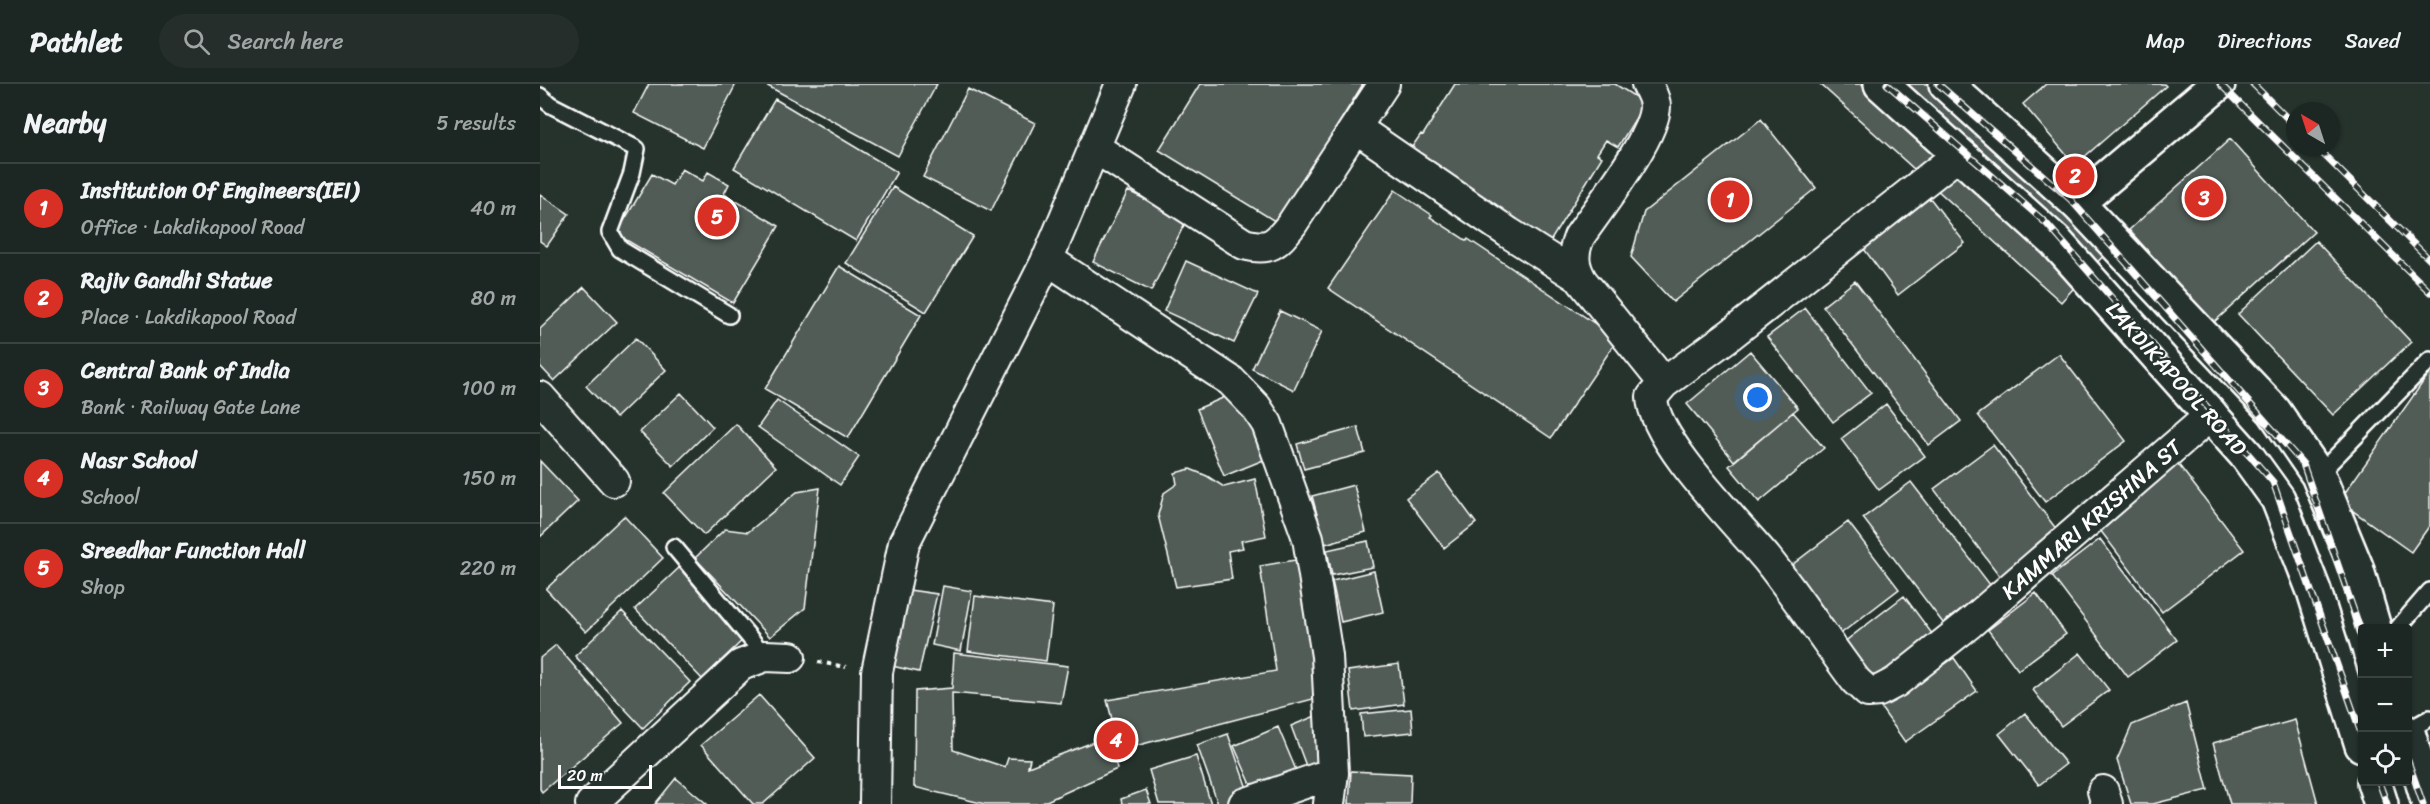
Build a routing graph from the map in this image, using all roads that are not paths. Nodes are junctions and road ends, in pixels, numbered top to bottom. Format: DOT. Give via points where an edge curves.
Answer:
graph roads {
  1 [pos="1121,84"];
  2 [pos="1384,84"];
  3 [pos="1647,84"];
  4 [pos="1881,84"];
  5 [pos="1946,84"];
  6 [pos="2218,84"];
  7 [pos="540,96"];
  8 [pos="1356,128"];
  9 [pos="1094,147"];
  10 [pos="1958,155"];
  11 [pos="2077,203"];
  12 [pos="1047,259"];
  13 [pos="1580,278"];
  14 [pos="729,315"];
  15 [pos="2430,360"];
  16 [pos="1664,383"];
  17 [pos="540,397"];
  18 [pos="2212,414"];
  19 [pos="2318,475"];
  20 [pos="614,481"];
  21 [pos="674,546"];
  22 [pos="2430,591"];
  23 [pos="2373,624"];
  24 [pos="2401,624"];
  25 [pos="777,657"];
  26 [pos="2354,687"];
  27 [pos="2430,718"];
  28 [pos="2412,729"];
  29 [pos="2361,732"];
  30 [pos="2408,732"];
  31 [pos="1333,773"];
  32 [pos="2375,786"];
  33 [pos="591,804"];
  34 [pos="875,804"];
  35 [pos="1244,804"];
  36 [pos="1329,804"];
  37 [pos="2381,804"];
  38 [pos="2429,804"];
  1 -- 9 [label="street"];
  2 -- 8 [label="street"];
  3 -- 13 [label="street" via="1656,104 1653,121 1579,237 1573,251 1574,268"];
  4 -- 10 [label="main road, LAKDIKAPOOL ROAD"];
  5 -- 11 [label="main road, LAKDIKAPOOL ROAD"];
  6 -- 11 [label="main road"];
  7 -- 14 [label="lane" via="637,149 610,232 621,249"];
  8 -- 9 [label="street" via="1292,224 1277,243 1261,249 1244,244"];
  8 -- 13 [label="street"];
  9 -- 12 [label="street"];
  10 -- 16 [label="street" via="1731,335"];
  10 -- 18 [label="main road, LAKDIKAPOOL ROAD" via="2056,242"];
  11 -- 19 [label="main road, LAKDIKAPOOL ROAD" via="2274,411"];
  12 -- 31 [label="street" via="1231,381 1267,424 1308,538 1327,656"];
  12 -- 34 [label="street" via="904,543 877,672"];
  13 -- 16 [label="street"];
  15 -- 19 [label="lane"];
  16 -- 18 [label="street, KAMMARI KRISHNA ST" via="1652,397 1652,409 1662,428 1708,493 1767,559 1868,692 1896,682 1970,623"];
  17 -- 20 [label="street"];
  18 -- 26 [label="main road, LAKDIKAPOOL ROAD" via="2278,499"];
  19 -- 23 [label="main road, LAKDIKAPOOL ROAD" via="2356,567"];
  21 -- 25 [label="lane"];
  22 -- 24 [label="lane"];
  25 -- 33 [label="street" via="741,665"];
  26 -- 29 [label="main road, LAKDIKAPOOL ROAD"];
  27 -- 28 [label="lane"];
  30 -- 38 [label="main road"];
  31 -- 35 [label="street"];
  31 -- 36 [label="street"];
  32 -- 37 [label="main road"];
}
